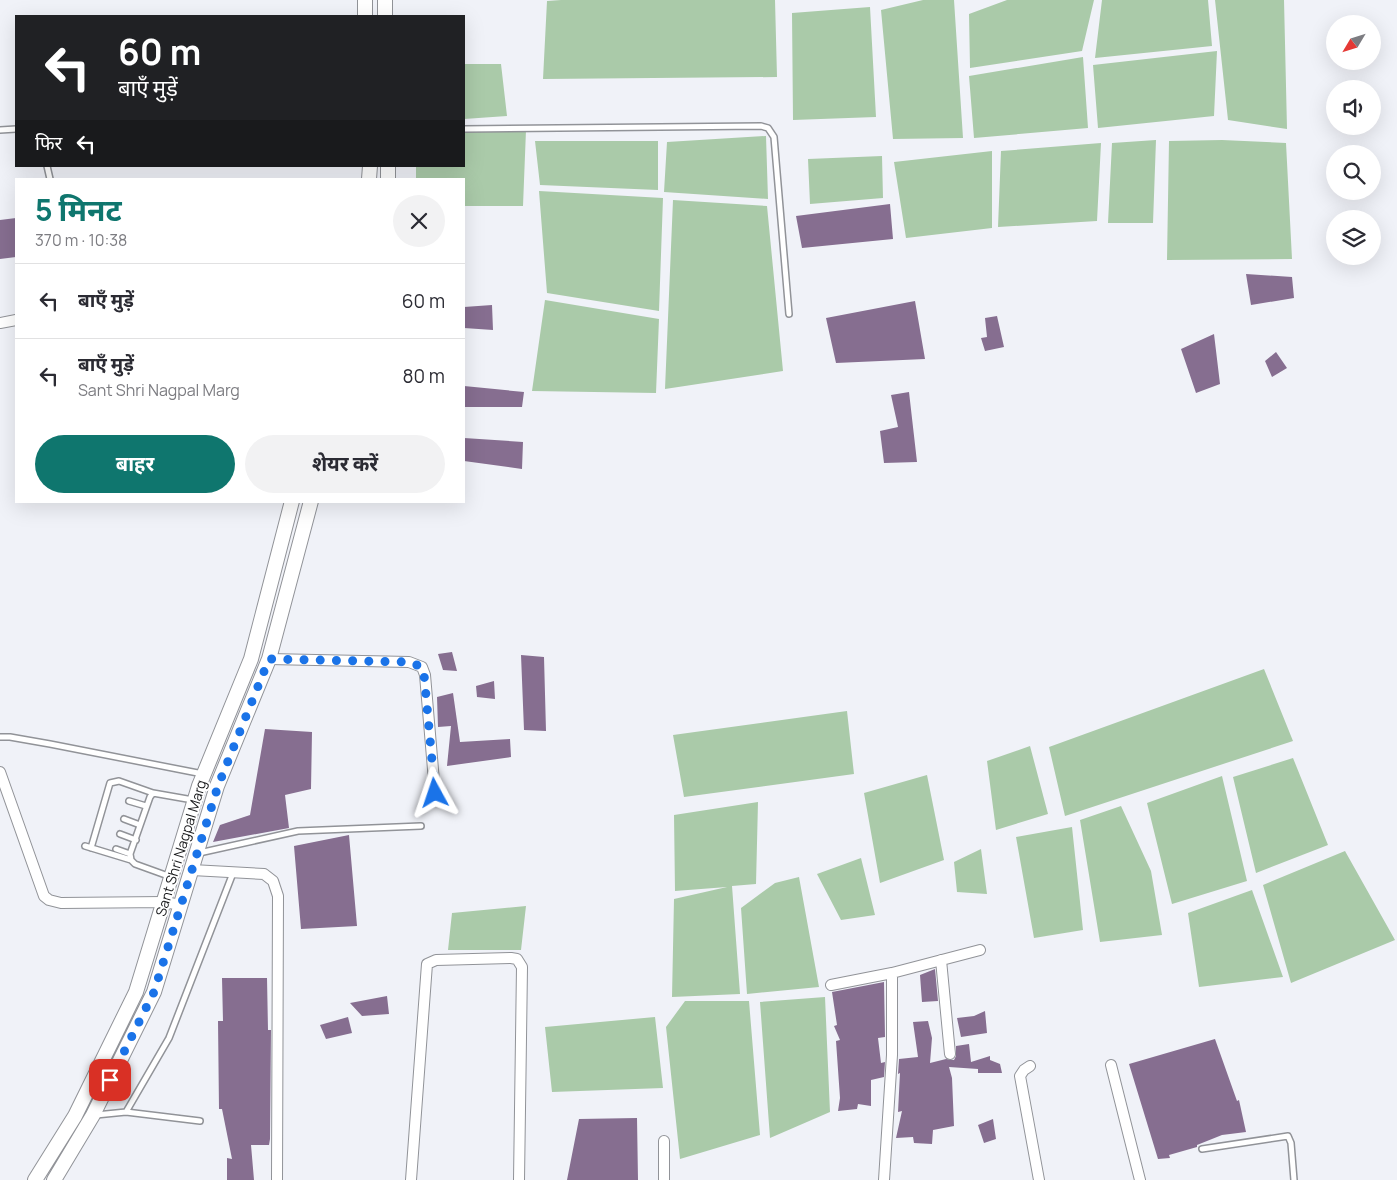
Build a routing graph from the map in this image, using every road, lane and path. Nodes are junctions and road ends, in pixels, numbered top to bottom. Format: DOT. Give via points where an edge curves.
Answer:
graph roads {
  1 [pos="365,0"];
  2 [pos="385,0"];
  3 [pos="365,15"];
  4 [pos="385,15"];
  5 [pos="15,129"];
  6 [pos="465,129"];
  7 [pos="0,130"];
  8 [pos="789,314"];
  9 [pos="15,320"];
  10 [pos="0,323"];
  11 [pos="291,503"];
  12 [pos="309,503"];
  13 [pos="269,659"];
  14 [pos="0,737"];
  15 [pos="0,772"];
  16 [pos="204,774"];
  17 [pos="153,793"];
  18 [pos="435,793"];
  19 [pos="195,800"];
  20 [pos="129,801"];
  21 [pos="146,806"];
  22 [pos="124,819"];
  23 [pos="140,824"];
  24 [pos="422,826"];
  25 [pos="120,834"];
  26 [pos="136,840"];
  27 [pos="116,849"];
  28 [pos="197,853"];
  29 [pos="130,854"];
  30 [pos="131,860"];
  31 [pos="192,870"];
  32 [pos="233,873"];
  33 [pos="171,877"];
  34 [pos="164,902"];
  35 [pos="181,905"];
  36 [pos="980,950"];
  37 [pos="941,960"];
  38 [pos="892,973"];
  39 [pos="831,985"];
  40 [pos="950,1054"];
  41 [pos="1111,1065"];
  42 [pos="1030,1066"];
  43 [pos="126,1112"];
  44 [pos="93,1116"];
  45 [pos="200,1121"];
  46 [pos="664,1141"];
  47 [pos="1202,1149"];
  48 [pos="35,1180"];
  49 [pos="54,1180"];
  50 [pos="277,1180"];
  51 [pos="411,1180"];
  52 [pos="519,1180"];
  53 [pos="664,1180"];
  54 [pos="884,1180"];
  55 [pos="1039,1180"];
  56 [pos="1140,1180"];
  57 [pos="1294,1180"];
  1 -- 3 [label="street"];
  2 -- 4 [label="street"];
  5 -- 7 [label="lane"];
  6 -- 8 [label="lane" via="768,128 774,137"];
  9 -- 10 [label="street"];
  11 -- 16 [label="street, Sant Shri Nagpal Marg" via="251,659"];
  12 -- 13 [label="street, Sant Shri Nagpal Marg"];
  13 -- 18 [label="street" via="409,662 422,667"];
  13 -- 28 [label="street, Sant Shri Nagpal Marg" via="218,786"];
  14 -- 16 [label="lane"];
  15 -- 34 [label="street" via="44,896 49,900 61,903"];
  16 -- 19 [label="street, Sant Shri Nagpal Marg"];
  17 -- 19 [label="lane"];
  17 -- 21 [label="lane"];
  17 -- 30 [label="lane" via="120,781 110,783 88,847"];
  19 -- 33 [label="street, Sant Shri Nagpal Marg"];
  20 -- 21 [label="lane"];
  21 -- 23 [label="lane"];
  22 -- 23 [label="lane"];
  23 -- 26 [label="lane"];
  24 -- 28 [label="lane" via="298,831"];
  25 -- 26 [label="lane"];
  26 -- 29 [label="lane"];
  27 -- 29 [label="lane"];
  28 -- 31 [label="street, Sant Shri Nagpal Marg"];
  29 -- 30 [label="lane"];
  30 -- 33 [label="lane"];
  31 -- 32 [label="street"];
  31 -- 35 [label="street, Sant Shri Nagpal Marg"];
  32 -- 43 [label="lane" via="169,1038"];
  32 -- 50 [label="street" via="264,874 273,881 278,896"];
  33 -- 34 [label="street, Sant Shri Nagpal Marg"];
  34 -- 35 [label="street"];
  34 -- 48 [label="street, Sant Shri Nagpal Marg" via="136,992 75,1116"];
  35 -- 44 [label="street, Sant Shri Nagpal Marg" via="154,992"];
  36 -- 37 [label="street"];
  37 -- 38 [label="street"];
  37 -- 40 [label="street"];
  38 -- 39 [label="street"];
  38 -- 54 [label="street" via="892,1056"];
  41 -- 56 [label="street"];
  42 -- 55 [label="street" via="1020,1076"];
  43 -- 44 [label="lane"];
  43 -- 45 [label="lane"];
  44 -- 49 [label="street, Sant Shri Nagpal Marg"];
  46 -- 53 [label="street"];
  47 -- 57 [label="lane" via="1288,1136"];
  51 -- 52 [label="street" via="426,966 436,960 511,958 517,959 522,967"];
}
